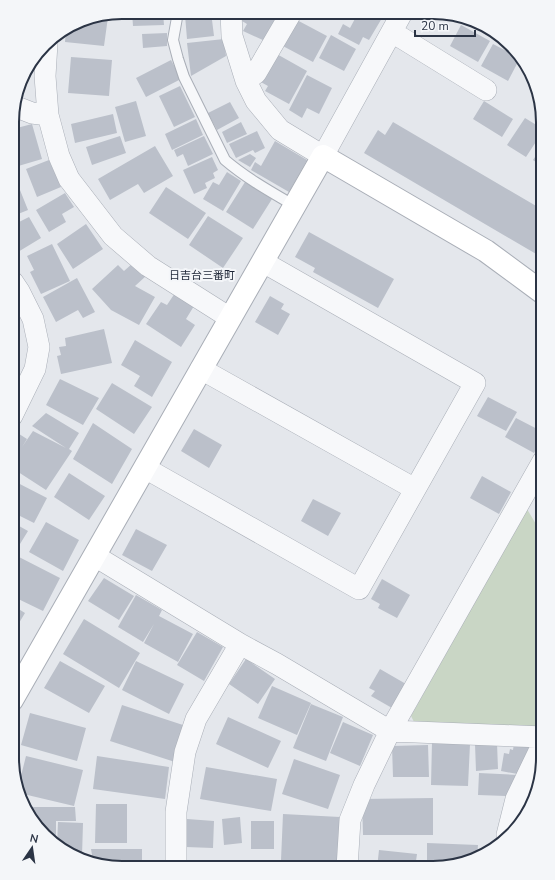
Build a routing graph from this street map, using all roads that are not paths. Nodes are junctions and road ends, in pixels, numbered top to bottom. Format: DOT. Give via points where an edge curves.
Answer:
graph roads {
  1 [pos="177,19"];
  2 [pos="231,19"];
  3 [pos="287,19"];
  4 [pos="399,19"];
  5 [pos="392,32"];
  6 [pos="46,53"];
  7 [pos="246,80"];
  8 [pos="486,90"];
  9 [pos="20,108"];
  10 [pos="48,115"];
  11 [pos="323,156"];
  12 [pos="295,206"];
  13 [pos="263,262"];
  14 [pos="536,286"];
  15 [pos="19,291"];
  16 [pos="230,318"];
  17 [pos="201,368"];
  18 [pos="19,402"];
  19 [pos="145,468"];
  20 [pos="536,473"];
  21 [pos="415,489"];
  22 [pos="95,556"];
  23 [pos="240,644"];
  24 [pos="19,688"];
  25 [pos="390,731"];
  26 [pos="536,737"];
  27 [pos="536,758"];
  28 [pos="509,828"];
  29 [pos="176,861"];
  30 [pos="347,861"];
  1 -- 12 [label="lane" via="173,40 184,77 224,160"];
  2 -- 7 [label="street" via="232,36"];
  3 -- 7 [label="street" via="256,73"];
  4 -- 5 [label="street"];
  5 -- 8 [label="street"];
  5 -- 11 [label="street"];
  6 -- 10 [label="street" via="45,76"];
  7 -- 11 [label="street" via="256,101 280,130"];
  9 -- 10 [label="street"];
  10 -- 16 [label="street" via="59,156 70,179 113,236 148,266"];
  11 -- 12 [label="street"];
  11 -- 14 [label="street" via="486,251"];
  12 -- 13 [label="street"];
  13 -- 16 [label="street"];
  13 -- 21 [label="street" via="475,383"];
  15 -- 18 [label="street" via="33,319 39,347 35,370"];
  16 -- 17 [label="street"];
  17 -- 19 [label="street"];
  17 -- 21 [label="street"];
  19 -- 21 [label="street" via="359,589"];
  19 -- 22 [label="street"];
  20 -- 25 [label="street"];
  22 -- 23 [label="street"];
  22 -- 24 [label="street"];
  23 -- 25 [label="street"];
  23 -- 29 [label="street" via="196,719 185,752 176,812"];
  25 -- 26 [label="street"];
  25 -- 30 [label="street" via="350,820"];
  27 -- 28 [label="street" via="516,799"];
}
